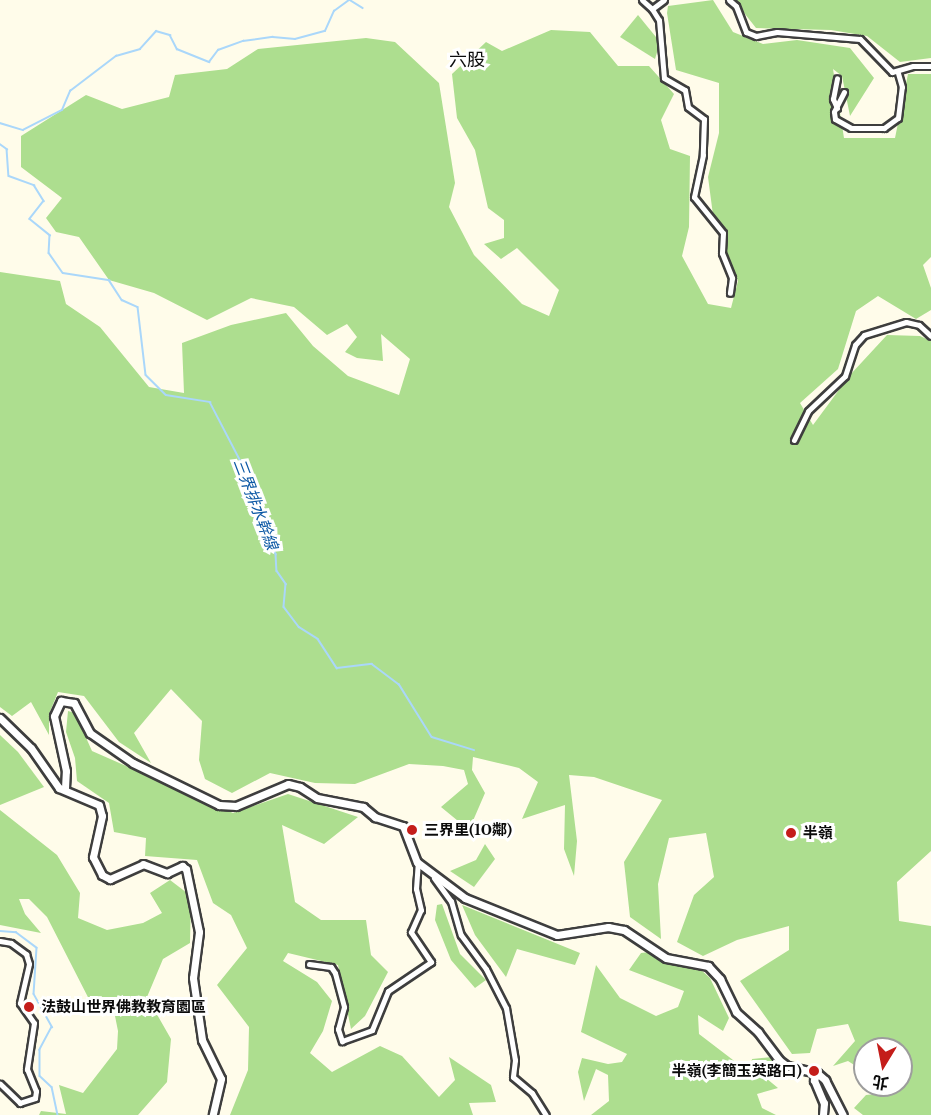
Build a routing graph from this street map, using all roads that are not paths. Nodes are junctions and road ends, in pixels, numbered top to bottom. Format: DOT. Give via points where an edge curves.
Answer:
graph roads {
  1 [pos="642,0"];
  2 [pos="664,0"];
  3 [pos="729,0"];
  4 [pos="652,9"];
  5 [pos="931,66"];
  6 [pos="898,73"];
  7 [pos="837,78"];
  8 [pos="844,92"];
  9 [pos="837,108"];
  10 [pos="730,293"];
  11 [pos="931,336"];
  12 [pos="794,440"];
  13 [pos="0,718"];
  14 [pos="65,788"];
  15 [pos="418,862"];
  16 [pos="434,878"];
  17 [pos="0,941"];
  18 [pos="309,964"];
  19 [pos="816,1076"];
  20 [pos="0,1084"];
  21 [pos="213,1115"];
  22 [pos="546,1115"];
  23 [pos="823,1115"];
  24 [pos="843,1115"];
  1 -- 4 [label="street"];
  2 -- 4 [label="street"];
  3 -- 6 [label="street" via="736,6 746,32 756,36 777,32 860,39 870,46 886,70"];
  4 -- 10 [label="street" via="659,20 664,78 685,90 687,107 704,119 703,155 694,197 723,233 722,253 732,278"];
  5 -- 6 [label="street" via="913,66"];
  6 -- 9 [label="street" via="902,87 900,108 892,125 851,128 835,119"];
  7 -- 9 [label="street" via="833,99"];
  8 -- 9 [label="street"];
  11 -- 12 [label="street" via="919,325 906,322 864,335 855,345 846,376 808,411"];
  13 -- 14 [label="street" via="31,748 56,784"];
  14 -- 15 [label="street" via="66,771 54,716 61,701 74,703 90,733 133,764 219,805 236,806 277,787 300,787 317,798 354,804 375,817 397,822 408,835"];
  14 -- 21 [label="street" via="99,805 102,816 93,857 102,875 110,879 143,864 166,873 182,866 186,869 199,932 193,978 202,1040 221,1079"];
  15 -- 16 [label="street"];
  15 -- 18 [label="street" via="421,910 411,932 431,963 388,991 372,1030 342,1041 339,1029 344,1007 335,973 331,967"];
  16 -- 19 [label="street" via="465,898 548,933 569,935 608,927 637,935 666,958 708,966 736,1012 758,1032 779,1060"];
  16 -- 22 [label="street" via="451,900 461,935 486,969 506,1008 515,1060 513,1077 532,1093"];
  17 -- 20 [label="street" via="11,943 26,954 29,964 20,1003 34,1023 27,1069 36,1090 35,1098 20,1103"];
  19 -- 23 [label="street" via="824,1103"];
  19 -- 24 [label="street" via="833,1090"];
}
